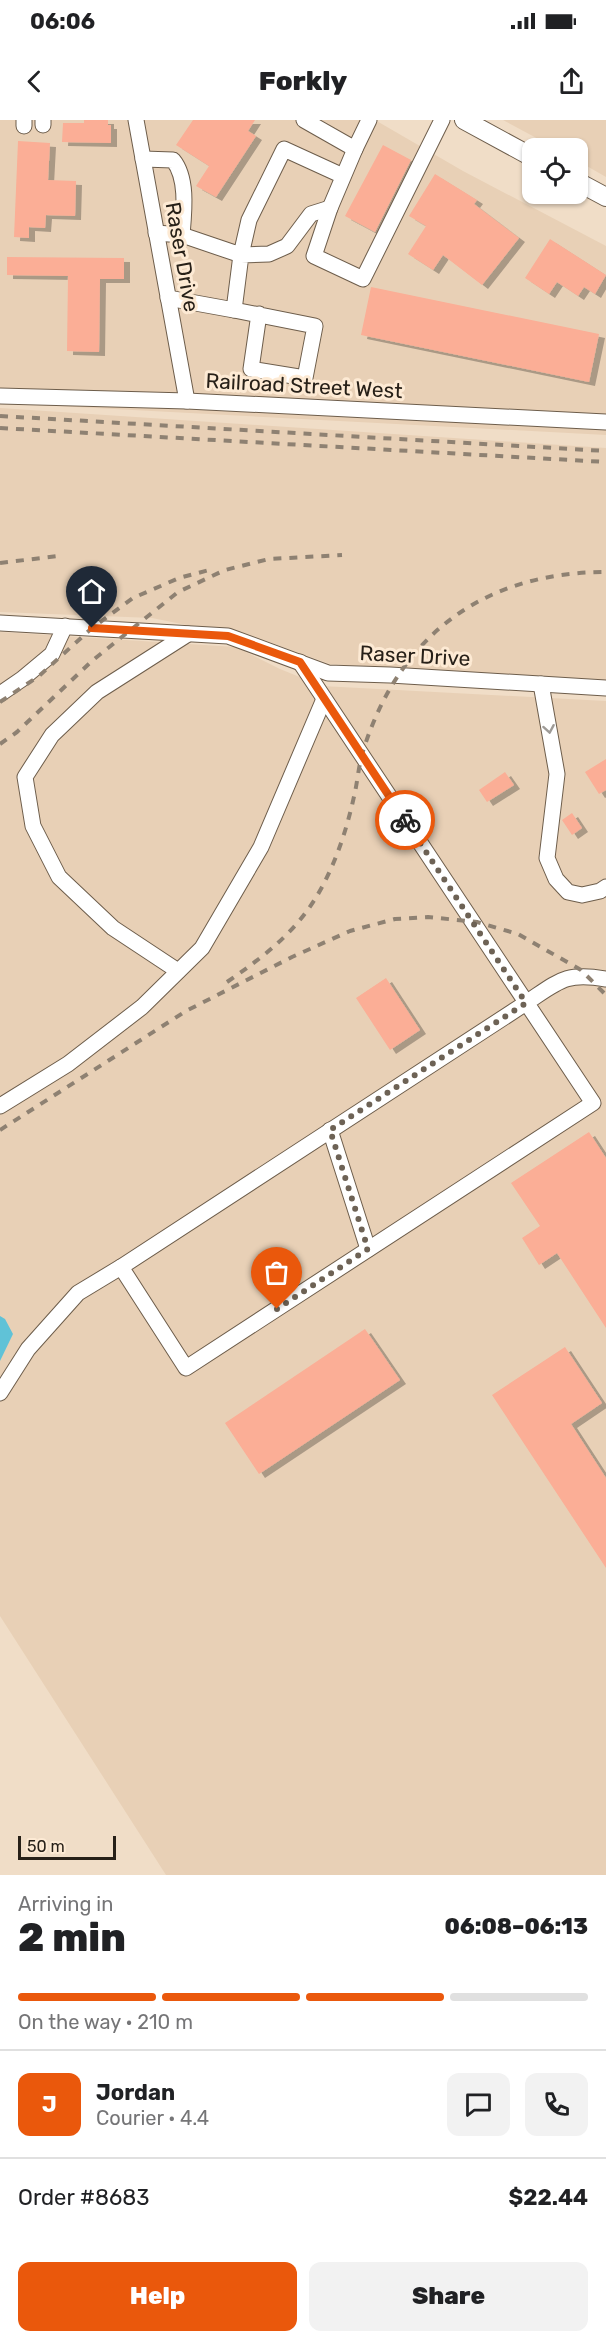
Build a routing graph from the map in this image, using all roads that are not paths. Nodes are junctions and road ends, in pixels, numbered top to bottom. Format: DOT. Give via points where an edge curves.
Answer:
graph roads {
  1 [pos="136,120"];
  2 [pos="304,120"];
  3 [pos="369,120"];
  4 [pos="442,120"];
  5 [pos="464,120"];
  6 [pos="355,149"];
  7 [pos="522,152"];
  8 [pos="143,159"];
  9 [pos="343,176"];
  10 [pos="588,187"];
  11 [pos="606,197"];
  12 [pos="330,208"];
  13 [pos="156,233"];
  14 [pos="182,235"];
  15 [pos="241,255"];
  16 [pos="168,298"];
  17 [pos="234,309"];
  18 [pos="259,314"];
  19 [pos="0,396"];
  20 [pos="187,401"];
  21 [pos="606,422"];
  22 [pos="0,623"];
  23 [pos="65,626"];
  24 [pos="188,634"];
  25 [pos="300,662"];
  26 [pos="541,684"];
  27 [pos="606,688"];
  28 [pos="0,694"];
  29 [pos="324,699"];
  30 [pos="606,887"];
  31 [pos="178,971"];
  32 [pos="606,979"];
  33 [pos="526,1003"];
  34 [pos="0,1106"];
  35 [pos="330,1130"];
  36 [pos="368,1249"];
  37 [pos="121,1267"];
  38 [pos="0,1394"];
  1 -- 8 [label="street, Raser Drive"];
  2 -- 6 [label="street"];
  3 -- 6 [label="street"];
  4 -- 12 [label="street" via="363,279 314,256"];
  5 -- 7 [label="main road"];
  6 -- 9 [label="street"];
  8 -- 13 [label="street, Raser Drive"];
  8 -- 14 [label="street" via="172,160 180,169"];
  9 -- 12 [label="street"];
  9 -- 15 [label="street" via="284,149 249,220"];
  10 -- 11 [label="main road"];
  12 -- 15 [label="street" via="311,214 287,246 269,255"];
  13 -- 14 [label="street"];
  13 -- 16 [label="street, Raser Drive"];
  14 -- 15 [label="street"];
  15 -- 17 [label="street"];
  16 -- 17 [label="street"];
  16 -- 20 [label="street, Raser Drive"];
  17 -- 18 [label="street"];
  18 -- 18 [label="street" via="315,326 305,378 251,369"];
  19 -- 20 [label="street, Railroad Street West"];
  20 -- 21 [label="street, Railroad Street West"];
  22 -- 23 [label="street, Raser Drive"];
  23 -- 24 [label="street, Raser Drive"];
  23 -- 28 [label="street" via="52,654"];
  24 -- 25 [label="street, Raser Drive" via="228,636"];
  24 -- 31 [label="street" via="97,692 52,735 25,777 33,826 59,877 112,928"];
  25 -- 26 [label="street, Raser Drive" via="328,673"];
  25 -- 29 [label="street"];
  26 -- 27 [label="street, Raser Drive"];
  26 -- 30 [label="street, one-way" via="557,774 548,858 556,879 568,892 582,895"];
  29 -- 31 [label="street" via="261,847 202,948"];
  29 -- 33 [label="street"];
  31 -- 34 [label="street" via="142,1007 68,1064"];
  32 -- 33 [label="street" via="583,975 563,979"];
  33 -- 35 [label="street"];
  33 -- 36 [label="street" via="593,1103"];
  35 -- 36 [label="street"];
  35 -- 37 [label="street"];
  36 -- 37 [label="street" via="186,1368"];
  37 -- 38 [label="street" via="78,1293 28,1349"];
}
